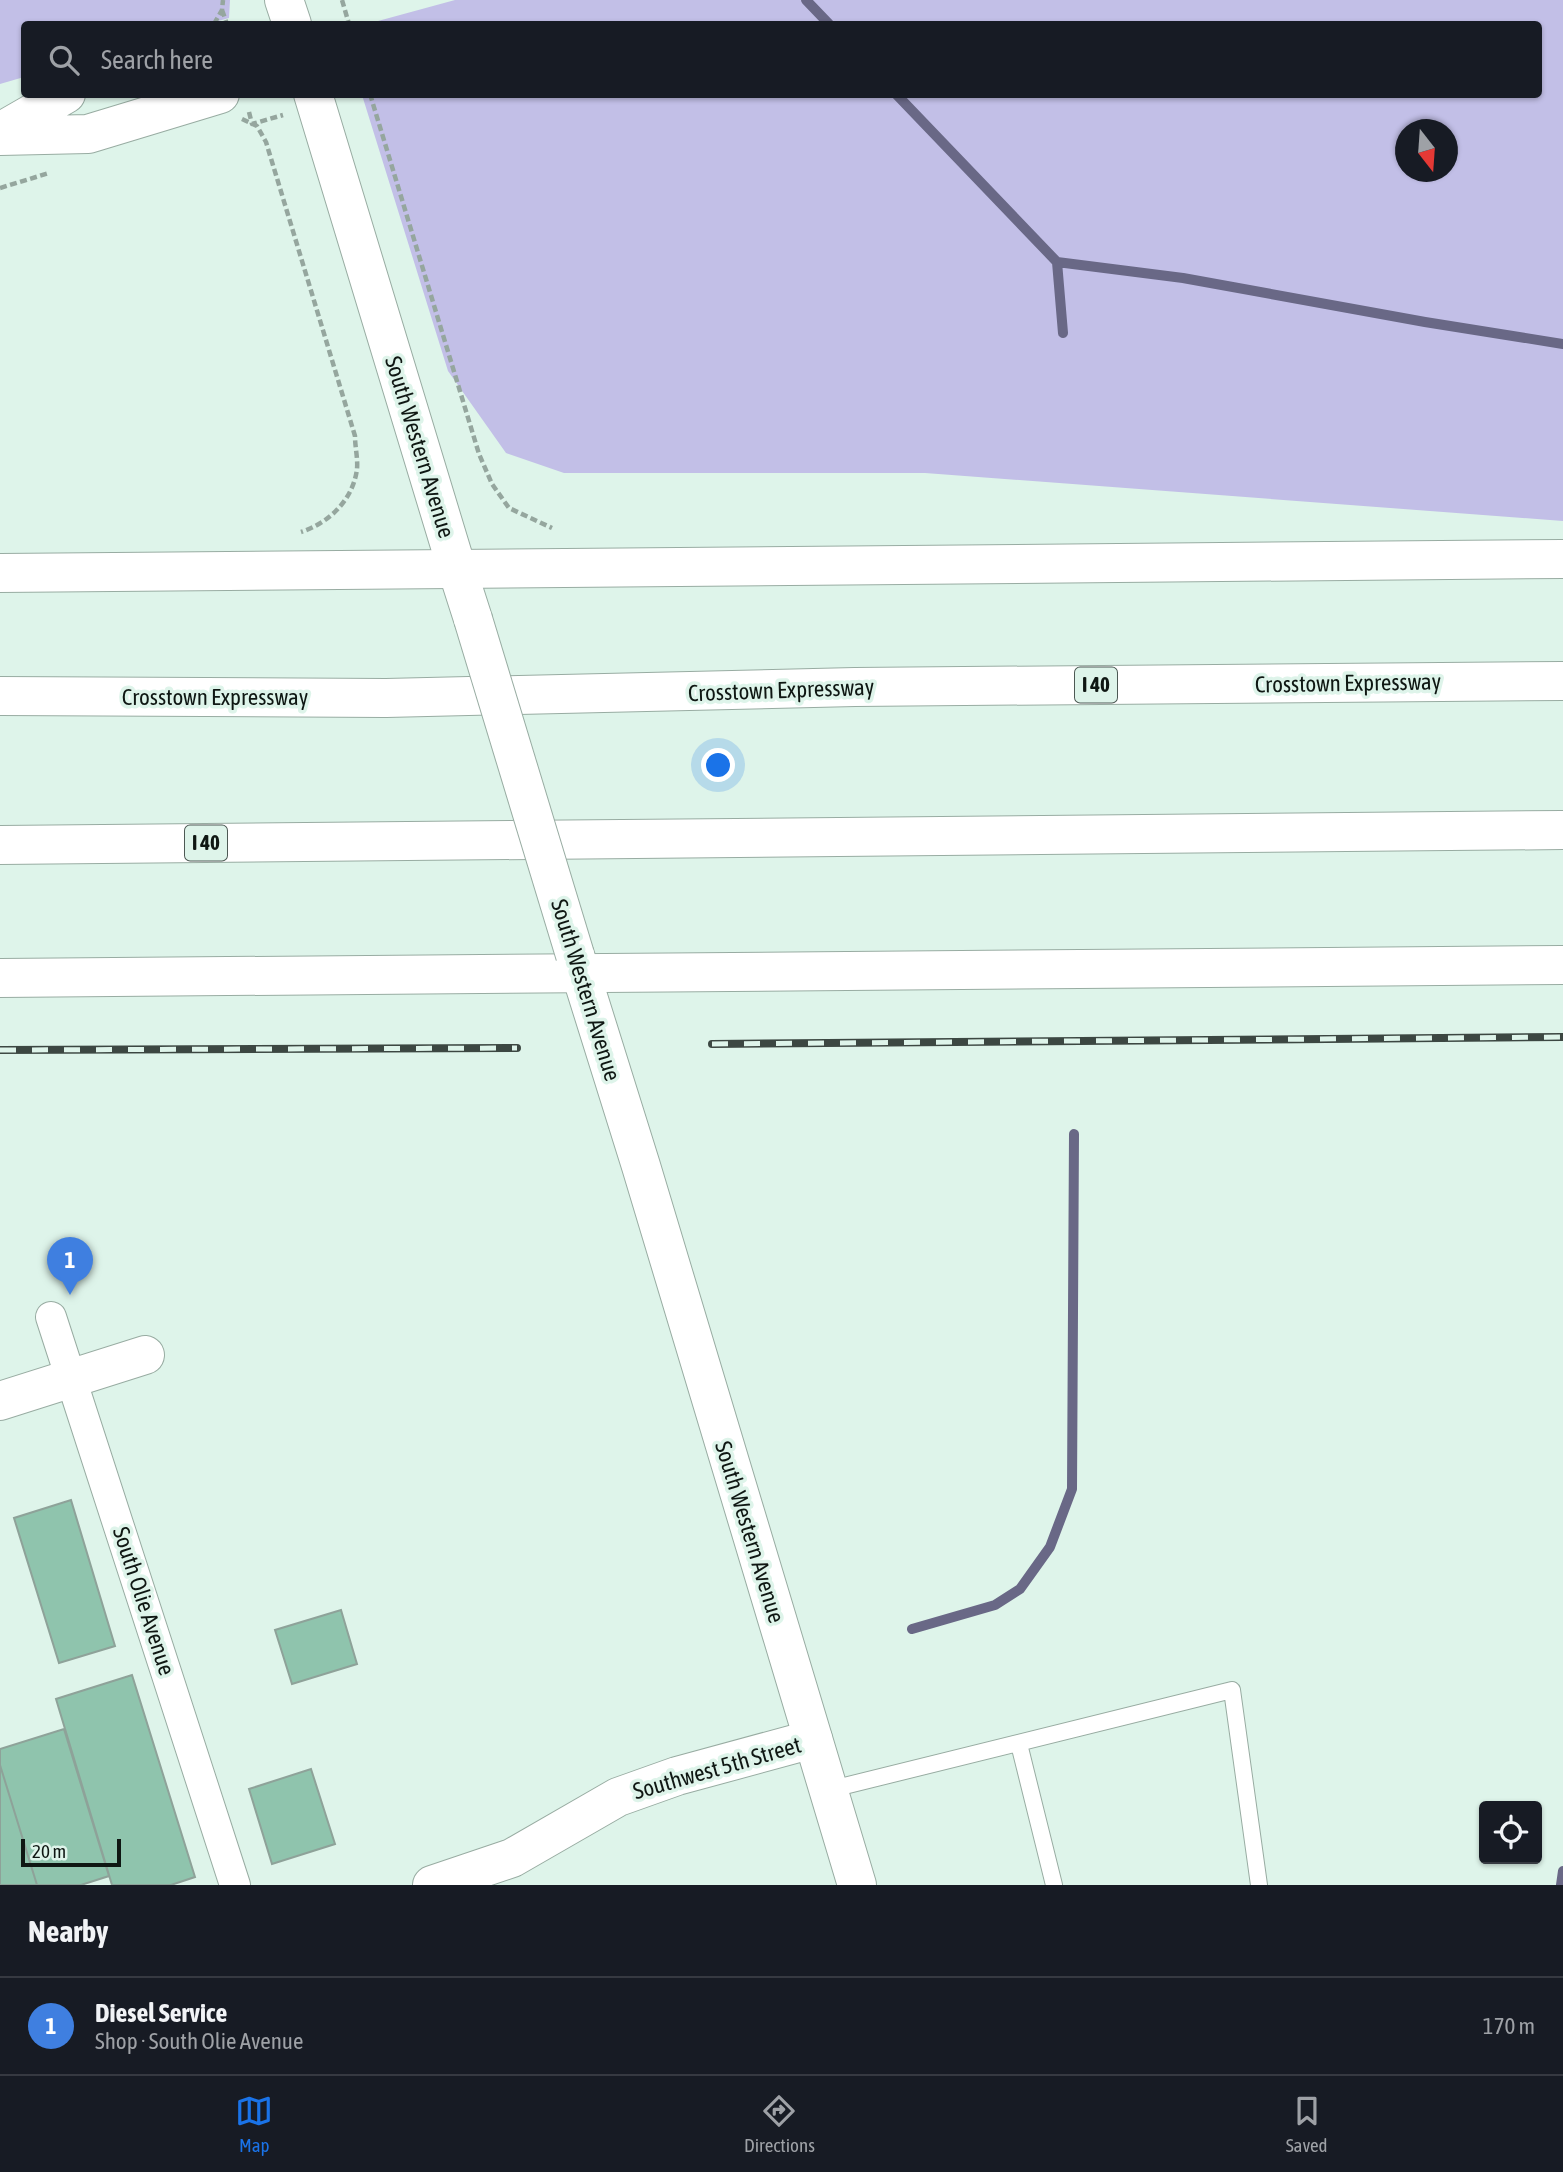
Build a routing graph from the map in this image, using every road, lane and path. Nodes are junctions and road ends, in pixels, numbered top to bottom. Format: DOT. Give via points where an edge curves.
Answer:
graph roads {
  1 [pos="223,0"];
  2 [pos="284,0"];
  3 [pos="342,0"];
  4 [pos="222,10"];
  5 [pos="216,21"];
  6 [pos="226,21"];
  7 [pos="291,21"];
  8 [pos="348,21"];
  9 [pos="59,98"];
  10 [pos="314,98"];
  11 [pos="371,98"];
  12 [pos="230,106"];
  13 [pos="0,134"];
  14 [pos="51,172"];
  15 [pos="0,188"];
  16 [pos="552,527"];
  17 [pos="296,534"];
  18 [pos="1563,559"];
  19 [pos="457,569"];
  20 [pos="0,573"];
  21 [pos="1563,681"];
  22 [pos="0,696"];
  23 [pos="1563,830"];
  24 [pos="0,845"];
  25 [pos="578,964"];
  26 [pos="1563,965"];
  27 [pos="0,978"];
  28 [pos="51,1317"];
  29 [pos="145,1355"];
  30 [pos="73,1378"];
  31 [pos="0,1401"];
  32 [pos="813,1739"];
  33 [pos="1019,1744"];
  34 [pos="828,1790"];
  35 [pos="235,1885"];
  36 [pos="432,1885"];
  37 [pos="857,1885"];
  38 [pos="1054,1885"];
  39 [pos="1259,1885"];
  1 -- 4 [label="path"];
  2 -- 7 [label="main road"];
  3 -- 8 [label="path"];
  4 -- 5 [label="path"];
  4 -- 6 [label="path"];
  9 -- 13 [label="main road"];
  10 -- 19 [label="main road, South Western Avenue"];
  11 -- 16 [label="path" via="478,454 509,508"];
  12 -- 13 [label="main road" via="88,134"];
  12 -- 17 [label="path" via="257,126 266,142 355,436 357,468 343,503 331,517"];
  14 -- 15 [label="path"];
  18 -- 19 [label="main road"];
  19 -- 20 [label="main road"];
  19 -- 25 [label="main road, South Western Avenue, bridge"];
  21 -- 22 [label="main road, Crosstown Expressway / I 40" via="855,687 386,698"];
  23 -- 24 [label="main road, I 40"];
  25 -- 26 [label="main road"];
  25 -- 27 [label="main road"];
  25 -- 32 [label="main road, South Western Avenue"];
  28 -- 30 [label="street, South Olie Avenue"];
  29 -- 30 [label="main road"];
  30 -- 31 [label="main road"];
  30 -- 35 [label="street, South Olie Avenue"];
  32 -- 34 [label="main road, South Western Avenue"];
  32 -- 36 [label="main road, Southwest 5th Street" via="618,1797 512,1858"];
  33 -- 34 [label="lane"];
  33 -- 38 [label="lane"];
  33 -- 39 [label="lane" via="1232,1690"];
  34 -- 37 [label="main road, South Western Avenue"];
}
